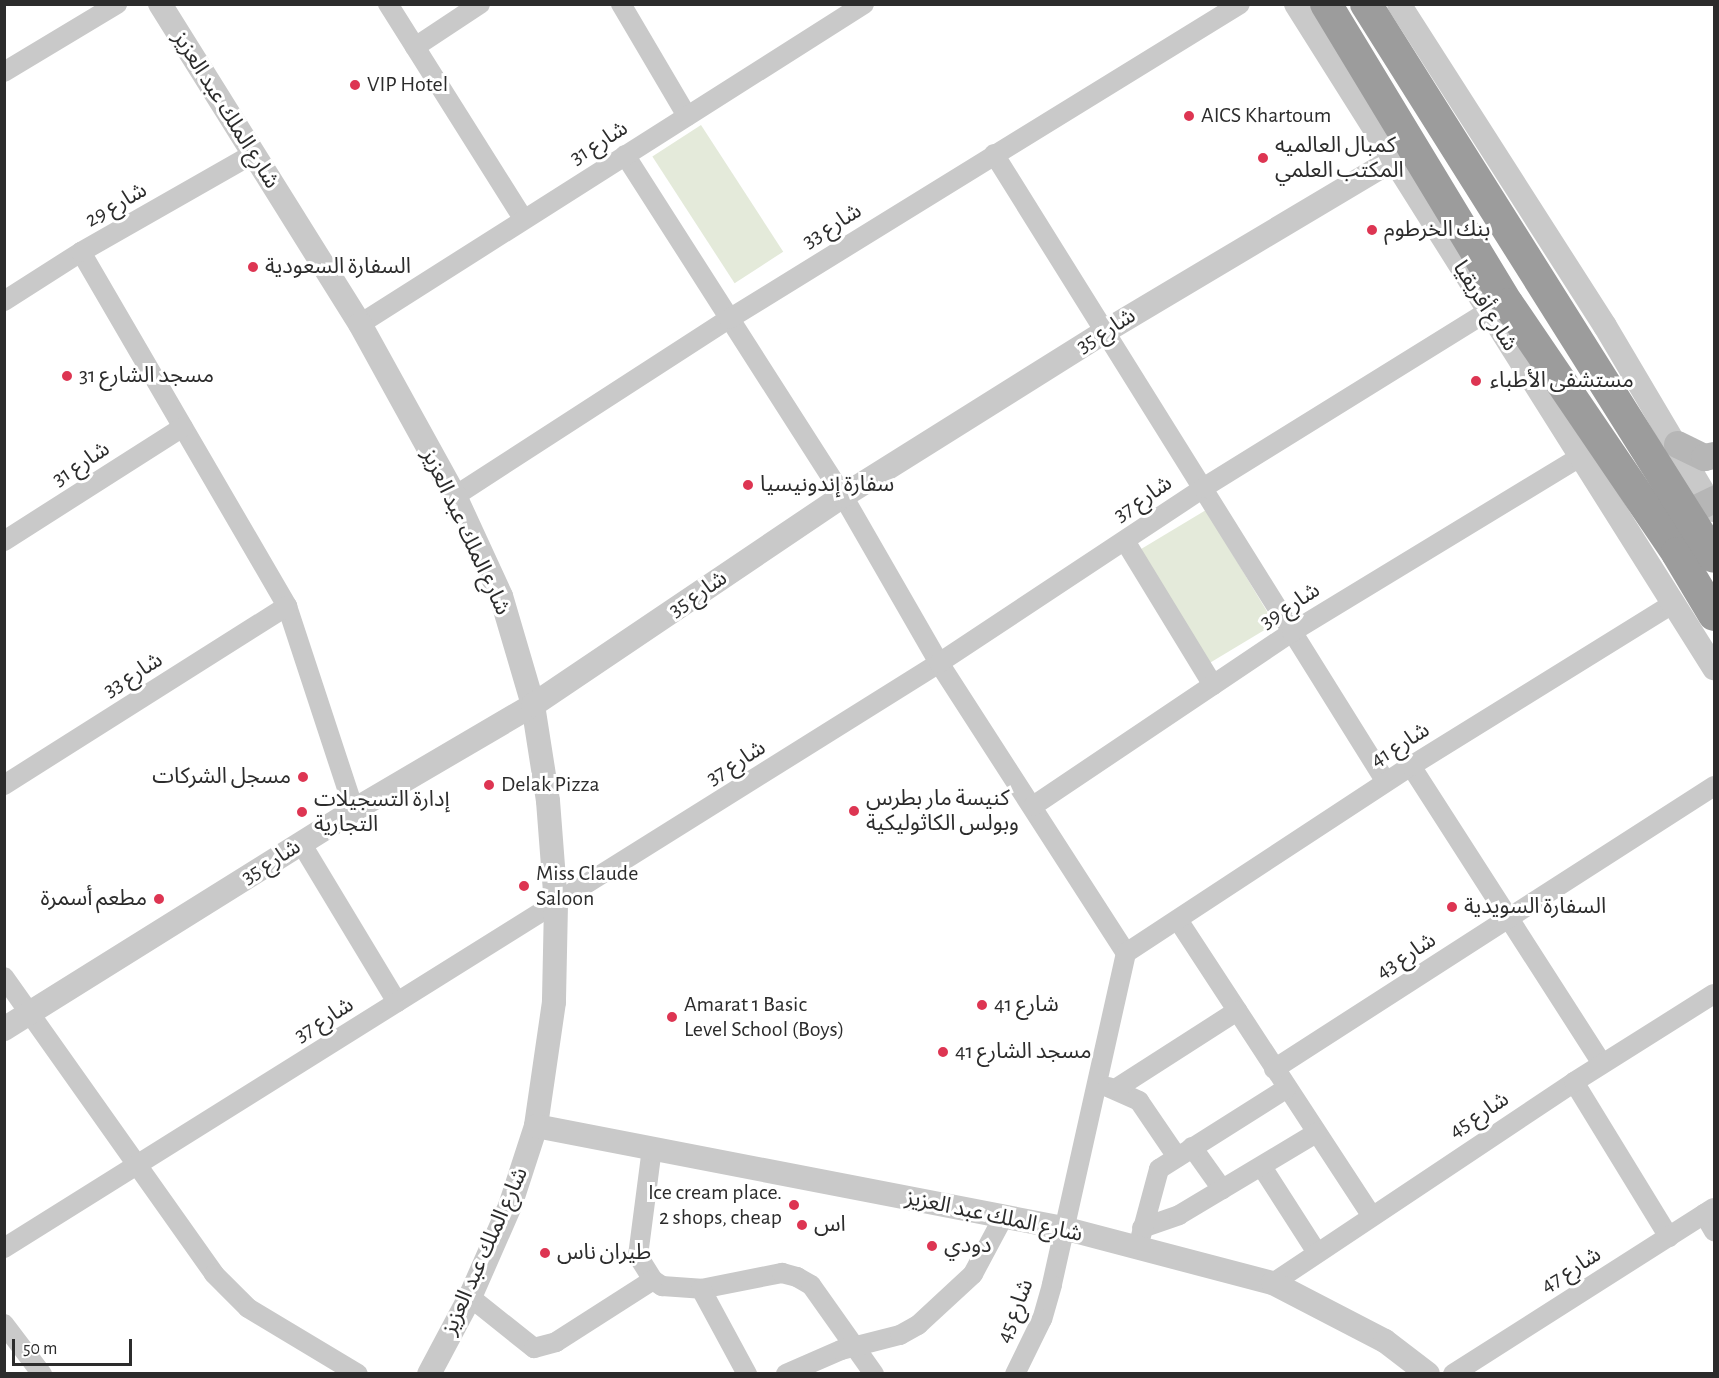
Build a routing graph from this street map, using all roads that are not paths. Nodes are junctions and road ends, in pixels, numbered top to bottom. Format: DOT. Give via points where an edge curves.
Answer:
graph roads {
  1 [pos="117,4"];
  2 [pos="160,4"];
  3 [pos="388,4"];
  4 [pos="480,4"];
  5 [pos="621,4"];
  6 [pos="864,4"];
  7 [pos="1240,4"];
  8 [pos="1296,4"];
  9 [pos="1326,4"];
  10 [pos="1366,4"];
  11 [pos="1399,4"];
  12 [pos="415,47"];
  13 [pos="4,72"];
  14 [pos="687,116"];
  15 [pos="253,154"];
  16 [pos="994,154"];
  17 [pos="625,155"];
  18 [pos="1392,160"];
  19 [pos="523,218"];
  20 [pos="81,252"];
  21 [pos="4,301"];
  22 [pos="1488,311"];
  23 [pos="729,319"];
  24 [pos="360,324"];
  25 [pos="1104,332"];
  26 [pos="183,427"];
  27 [pos="1677,444"];
  28 [pos="1714,455"];
  29 [pos="1580,457"];
  30 [pos="1203,488"];
  31 [pos="454,496"];
  32 [pos="843,496"];
  33 [pos="1696,510"];
  34 [pos="4,541"];
  35 [pos="1125,541"];
  36 [pos="1702,545"];
  37 [pos="1674,603"];
  38 [pos="287,606"];
  39 [pos="1714,615"];
  40 [pos="1292,632"];
  41 [pos="939,663"];
  42 [pos="1714,668"];
  43 [pos="1214,685"];
  44 [pos="533,705"];
  45 [pos="1411,766"];
  46 [pos="1386,782"];
  47 [pos="4,785"];
  48 [pos="1714,786"];
  49 [pos="1033,806"];
  50 [pos="354,810"];
  51 [pos="301,843"];
  52 [pos="556,904"];
  53 [pos="1510,917"];
  54 [pos="1178,920"];
  55 [pos="1126,953"];
  56 [pos="4,977"];
  57 [pos="1714,994"];
  58 [pos="397,1002"];
  59 [pos="1237,1011"];
  60 [pos="28,1014"];
  61 [pos="4,1029"];
  62 [pos="1602,1063"];
  63 [pos="1274,1069"];
  64 [pos="1574,1082"];
  65 [pos="1096,1084"];
  66 [pos="1117,1088"];
  67 [pos="1287,1088"];
  68 [pos="536,1126"];
  69 [pos="1316,1132"];
  70 [pos="652,1148"];
  71 [pos="1185,1152"];
  72 [pos="136,1166"];
  73 [pos="1262,1167"];
  74 [pos="1222,1189"];
  75 [pos="1371,1215"];
  76 [pos="1004,1216"];
  77 [pos="1711,1218"];
  78 [pos="1063,1228"];
  79 [pos="1669,1237"];
  80 [pos="1140,1238"];
  81 [pos="4,1248"];
  82 [pos="1316,1251"];
  83 [pos="653,1280"];
  84 [pos="1273,1283"];
  85 [pos="701,1289"];
  86 [pos="470,1297"];
  87 [pos="4,1324"];
  88 [pos="856,1346"];
  89 [pos="42,1374"];
  90 [pos="358,1374"];
  91 [pos="429,1374"];
  92 [pos="747,1374"];
  93 [pos="786,1374"];
  94 [pos="874,1374"];
  95 [pos="1014,1374"];
  96 [pos="1428,1374"];
  97 [pos="1453,1374"];
  1 -- 13 [label="street"];
  2 -- 15 [label="street, شارع الملك عبد العزيز"];
  3 -- 12 [label="street"];
  4 -- 12 [label="street"];
  5 -- 14 [label="street"];
  6 -- 14 [label="street, شارع 31"];
  7 -- 16 [label="street, شارع 33"];
  8 -- 18 [label="street, شارع أفريقيا"];
  9 -- 33 [label="highway, شارع أفريقيا" via="1508,304"];
  10 -- 33 [label="highway, شارع أفريقيا"];
  11 -- 27 [label="street, شارع أفريقيا"];
  12 -- 19 [label="street"];
  14 -- 17 [label="street, شارع 31"];
  15 -- 20 [label="street, شارع 29"];
  15 -- 24 [label="street, شارع الملك عبد العزيز"];
  16 -- 23 [label="street, شارع 33"];
  16 -- 25 [label="street"];
  17 -- 19 [label="street, شارع 31"];
  17 -- 23 [label="street"];
  18 -- 22 [label="street, شارع أفريقيا"];
  18 -- 25 [label="street, شارع 35"];
  19 -- 24 [label="street, شارع 31"];
  20 -- 21 [label="street, شارع 29"];
  20 -- 26 [label="street"];
  22 -- 29 [label="street, شارع أفريقيا"];
  22 -- 30 [label="street, شارع 37"];
  23 -- 31 [label="street, شارع 33"];
  23 -- 32 [label="street"];
  24 -- 31 [label="street, شارع الملك عبد العزيز"];
  25 -- 30 [label="street"];
  25 -- 32 [label="street, شارع 35"];
  26 -- 34 [label="street, شارع 31"];
  26 -- 38 [label="street"];
  27 -- 28 [label="main road" via="1704,457"];
  27 -- 33 [label="street, شارع أفريقيا"];
  29 -- 37 [label="street, شارع أفريقيا"];
  29 -- 40 [label="street, شارع 39"];
  30 -- 35 [label="street, شارع 37"];
  30 -- 40 [label="street"];
  31 -- 44 [label="street, شارع الملك عبد العزيز" via="501,596"];
  32 -- 41 [label="street"];
  32 -- 44 [label="street, شارع 35"];
  33 -- 36 [label="highway, شارع أفريقيا"];
  35 -- 41 [label="street, شارع 37"];
  35 -- 43 [label="street"];
  36 -- 39 [label="highway, شارع أفريقيا"];
  37 -- 42 [label="street, شارع أفريقيا"];
  37 -- 45 [label="street, شارع 41"];
  38 -- 47 [label="street, شارع 33"];
  38 -- 50 [label="street"];
  40 -- 43 [label="street, شارع 39"];
  40 -- 46 [label="street"];
  41 -- 49 [label="street"];
  41 -- 52 [label="street, شارع 37"];
  43 -- 49 [label="street, شارع 39"];
  44 -- 50 [label="street, شارع 35"];
  44 -- 52 [label="street, شارع الملك عبد العزيز" via="548,801"];
  45 -- 46 [label="street, شارع 41"];
  45 -- 53 [label="street"];
  46 -- 54 [label="street, شارع 41"];
  48 -- 53 [label="street, شارع 43"];
  49 -- 55 [label="street"];
  50 -- 51 [label="street, شارع 35"];
  51 -- 58 [label="street"];
  51 -- 60 [label="street, شارع 35"];
  52 -- 58 [label="street, شارع 37"];
  52 -- 68 [label="street, شارع الملك عبد العزيز" via="554,1002"];
  53 -- 62 [label="street"];
  53 -- 63 [label="street, شارع 43"];
  54 -- 55 [label="street, شارع 41"];
  54 -- 59 [label="street"];
  55 -- 65 [label="street, شارع 45"];
  56 -- 60 [label="street"];
  57 -- 62 [label="street, شارع 45"];
  58 -- 72 [label="street, شارع 37"];
  59 -- 63 [label="street"];
  59 -- 66 [label="street"];
  60 -- 61 [label="street, شارع 35"];
  60 -- 72 [label="street"];
  62 -- 64 [label="street, شارع 45"];
  63 -- 67 [label="street"];
  64 -- 75 [label="street, شارع 45"];
  64 -- 79 [label="street"];
  65 -- 66 [label="street"];
  65 -- 78 [label="street, شارع 45"];
  66 -- 71 [label="street" via="1139,1101"];
  67 -- 69 [label="street"];
  67 -- 71 [label="street"];
  68 -- 70 [label="street, شارع الملك عبد العزيز"];
  68 -- 86 [label="street, شارع الملك عبد العزيز" via="510,1206"];
  69 -- 73 [label="street"];
  69 -- 75 [label="street"];
  70 -- 76 [label="street, شارع الملك عبد العزيز"];
  70 -- 83 [label="street" via="638,1256"];
  71 -- 74 [label="street"];
  71 -- 80 [label="street" via="1155,1177"];
  72 -- 81 [label="street, شارع 37"];
  72 -- 90 [label="street" via="191,1245 248,1308"];
  73 -- 74 [label="street"];
  73 -- 82 [label="street"];
  74 -- 80 [label="street"];
  75 -- 82 [label="street, شارع 45"];
  76 -- 78 [label="street, شارع الملك عبد العزيز"];
  76 -- 88 [label="street" via="973,1274 918,1325 900,1335"];
  77 -- 79 [label="street, شارع 47"];
  78 -- 80 [label="street, شارع الملك عبد العزيز"];
  78 -- 95 [label="street, شارع 45" via="1042,1319"];
  79 -- 97 [label="street, شارع 47"];
  80 -- 84 [label="street, شارع الملك عبد العزيز"];
  82 -- 84 [label="street, شارع 45"];
  83 -- 85 [label="street" via="662,1286"];
  83 -- 86 [label="street" via="556,1342 534,1348"];
  84 -- 96 [label="street, شارع الملك عبد العزيز" via="1385,1341"];
  85 -- 88 [label="street" via="782,1273 797,1277 812,1285"];
  85 -- 92 [label="street"];
  86 -- 91 [label="street, شارع الملك عبد العزيز"];
  87 -- 89 [label="street"];
  88 -- 93 [label="street"];
  88 -- 94 [label="street"];
}
